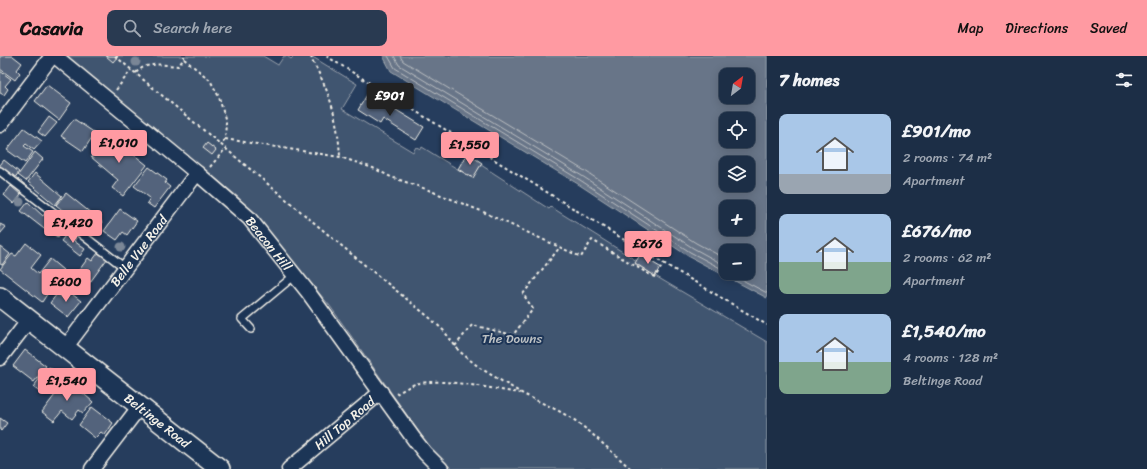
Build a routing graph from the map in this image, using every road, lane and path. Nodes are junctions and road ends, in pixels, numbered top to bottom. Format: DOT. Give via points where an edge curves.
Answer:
graph roads {
  1 [pos="54,56"];
  2 [pos="115,56"];
  3 [pos="312,56"];
  4 [pos="326,56"];
  5 [pos="184,57"];
  6 [pos="132,70"];
  7 [pos="136,73"];
  8 [pos="109,99"];
  9 [pos="0,125"];
  10 [pos="225,139"];
  11 [pos="221,144"];
  12 [pos="226,148"];
  13 [pos="340,157"];
  14 [pos="0,171"];
  15 [pos="200,175"];
  16 [pos="560,247"];
  17 [pos="664,263"];
  18 [pos="125,268"];
  19 [pos="295,275"];
  20 [pos="0,297"];
  21 [pos="29,320"];
  22 [pos="767,325"];
  23 [pos="251,329"];
  24 [pos="455,346"];
  25 [pos="65,348"];
  26 [pos="0,358"];
  27 [pos="523,394"];
  28 [pos="383,396"];
  29 [pos="140,406"];
  30 [pos="92,469"];
  31 [pos="220,469"];
  32 [pos="288,469"];
  33 [pos="441,469"];
  34 [pos="631,469"];
  1 -- 8 [label="street, Beacon Hill"];
  1 -- 9 [label="street"];
  2 -- 6 [label="path"];
  3 -- 13 [label="path" via="311,59 329,93 339,137"];
  4 -- 17 [label="path"];
  5 -- 7 [label="path" via="178,66 148,65"];
  5 -- 10 [label="path" via="215,87 226,122"];
  6 -- 7 [label="path"];
  6 -- 8 [label="path"];
  7 -- 11 [label="path"];
  8 -- 15 [label="street, Beacon Hill"];
  10 -- 11 [label="path"];
  10 -- 13 [label="path"];
  11 -- 12 [label="path"];
  12 -- 15 [label="path"];
  12 -- 24 [label="path" via="430,318"];
  13 -- 16 [label="path" via="426,189"];
  14 -- 18 [label="lane"];
  15 -- 18 [label="street, Belle Vue Road"];
  15 -- 19 [label="street, Beacon Hill" via="249,218"];
  16 -- 17 [label="path" via="581,257 592,240 655,277"];
  16 -- 24 [label="path" via="523,294 533,309 513,335 472,325"];
  17 -- 22 [label="path"];
  18 -- 25 [label="street, Belle Vue Road"];
  19 -- 23 [label="lane" via="242,319"];
  19 -- 28 [label="street, Beacon Hill"];
  20 -- 21 [label="street, Beltinge Road"];
  21 -- 25 [label="street, Beltinge Road"];
  21 -- 26 [label="street"];
  24 -- 27 [label="path" via="480,368"];
  25 -- 29 [label="street, Beltinge Road"];
  27 -- 28 [label="path" via="441,382 414,384"];
  27 -- 34 [label="path" via="573,419"];
  28 -- 32 [label="street, Hill Top Road"];
  28 -- 33 [label="street, Beacon Hill" via="421,448"];
  29 -- 30 [label="street"];
  29 -- 31 [label="street, Beltinge Road"];
}
